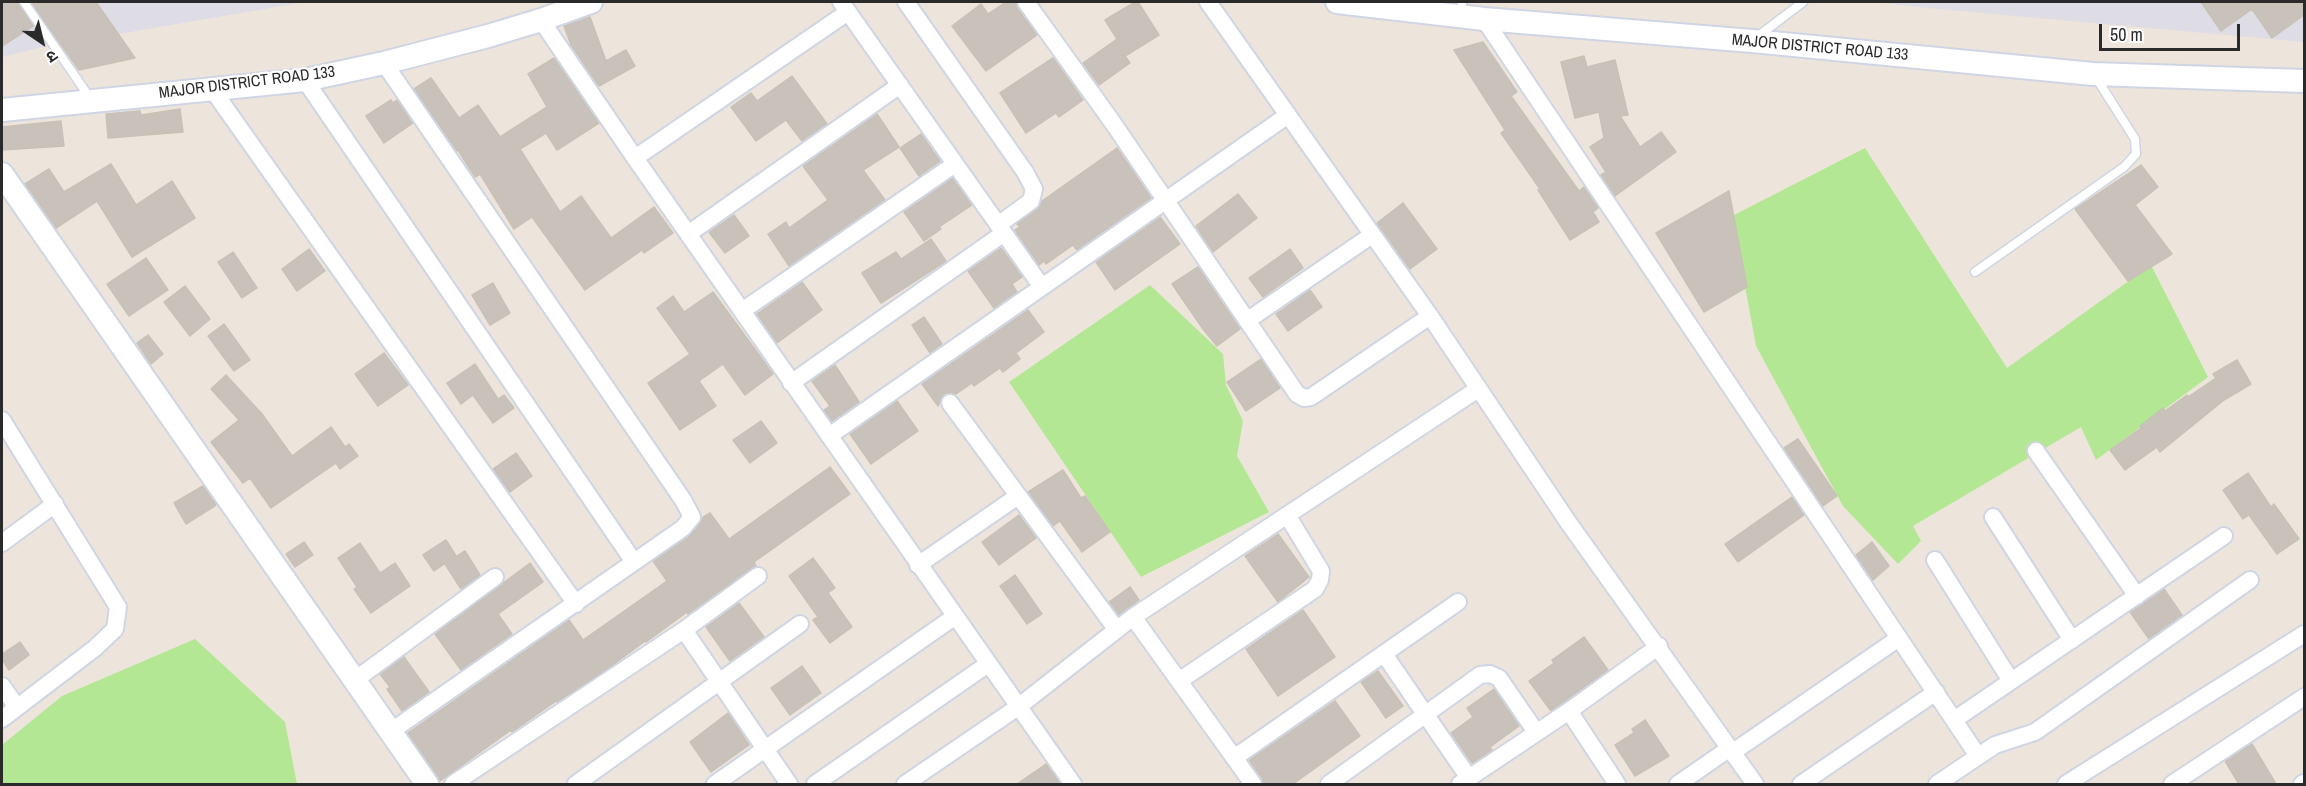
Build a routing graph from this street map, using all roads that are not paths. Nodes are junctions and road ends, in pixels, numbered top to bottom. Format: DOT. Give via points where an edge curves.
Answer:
graph roads {
  1 [pos="24,2"];
  2 [pos="591,2"];
  3 [pos="906,2"];
  4 [pos="1026,2"];
  5 [pos="1208,2"];
  6 [pos="1337,2"];
  7 [pos="1803,2"];
  8 [pos="844,7"];
  9 [pos="1469,12"];
  10 [pos="541,20"];
  11 [pos="1752,41"];
  12 [pos="384,63"];
  13 [pos="2093,74"];
  14 [pos="305,80"];
  15 [pos="2304,81"];
  16 [pos="900,85"];
  17 [pos="212,88"];
  18 [pos="92,101"];
  19 [pos="2,110"];
  20 [pos="1288,115"];
  21 [pos="635,158"];
  22 [pos="955,164"];
  23 [pos="2,174"];
  24 [pos="1165,201"];
  25 [pos="1001,229"];
  26 [pos="688,234"];
  27 [pos="1372,234"];
  28 [pos="1975,272"];
  29 [pos="1042,287"];
  30 [pos="741,311"];
  31 [pos="1430,316"];
  32 [pos="1248,320"];
  33 [pos="792,383"];
  34 [pos="1478,389"];
  35 [pos="950,403"];
  36 [pos="2,420"];
  37 [pos="829,436"];
  38 [pos="2036,451"];
  39 [pos="1018,496"];
  40 [pos="55,504"];
  41 [pos="1287,515"];
  42 [pos="1992,517"];
  43 [pos="2224,536"];
  44 [pos="2,543"];
  45 [pos="1935,560"];
  46 [pos="634,562"];
  47 [pos="918,565"];
  48 [pos="758,576"];
  49 [pos="495,577"];
  50 [pos="2250,580"];
  51 [pos="2137,596"];
  52 [pos="1458,602"];
  53 [pos="576,604"];
  54 [pos="954,617"];
  55 [pos="1133,617"];
  56 [pos="800,624"];
  57 [pos="684,630"];
  58 [pos="1117,630"];
  59 [pos="2304,634"];
  60 [pos="1899,638"];
  61 [pos="2072,640"];
  62 [pos="1659,646"];
  63 [pos="1384,654"];
  64 [pos="988,664"];
  65 [pos="354,680"];
  66 [pos="1179,681"];
  67 [pos="2012,681"];
  68 [pos="718,682"];
  69 [pos="2,686"];
  70 [pos="1936,692"];
  71 [pos="2304,697"];
  72 [pos="17,707"];
  73 [pos="1018,707"];
  74 [pos="1569,711"];
  75 [pos="1426,716"];
  76 [pos="2,719"];
  77 [pos="1954,720"];
  78 [pos="390,732"];
  79 [pos="1536,732"];
  80 [pos="766,749"];
  81 [pos="1731,750"];
  82 [pos="1978,756"];
  83 [pos="1234,758"];
  84 [pos="1465,781"];
  85 [pos="427,784"];
  86 [pos="453,784"];
  87 [pos="576,784"];
  88 [pos="715,784"];
  89 [pos="789,784"];
  90 [pos="815,784"];
  91 [pos="905,784"];
  92 [pos="1072,784"];
  93 [pos="1251,784"];
  94 [pos="1329,784"];
  95 [pos="1617,784"];
  96 [pos="1678,784"];
  97 [pos="1755,784"];
  98 [pos="1801,784"];
  99 [pos="1937,784"];
  100 [pos="2066,784"];
  101 [pos="2172,784"];
  1 -- 18 [label="lane"];
  2 -- 10 [label="main road, MAJOR DISTRICT ROAD 133"];
  3 -- 25 [label="street" via="1034,189 1031,201"];
  4 -- 24 [label="street"];
  5 -- 20 [label="street"];
  6 -- 9 [label="main road, MAJOR DISTRICT ROAD 133"];
  7 -- 11 [label="lane"];
  8 -- 16 [label="street"];
  8 -- 21 [label="street"];
  9 -- 11 [label="main road, MAJOR DISTRICT ROAD 133"];
  9 -- 60 [label="street"];
  10 -- 12 [label="main road, MAJOR DISTRICT ROAD 133"];
  10 -- 21 [label="street"];
  11 -- 13 [label="main road, MAJOR DISTRICT ROAD 133"];
  12 -- 14 [label="main road, MAJOR DISTRICT ROAD 133"];
  12 -- 46 [label="street" via="690,512 689,523"];
  13 -- 15 [label="main road, MAJOR DISTRICT ROAD 133"];
  13 -- 28 [label="lane" via="2135,140 2136,154 2124,167"];
  14 -- 17 [label="main road, MAJOR DISTRICT ROAD 133"];
  14 -- 46 [label="street"];
  16 -- 22 [label="street"];
  16 -- 26 [label="street"];
  17 -- 18 [label="main road, MAJOR DISTRICT ROAD 133"];
  17 -- 53 [label="street"];
  18 -- 19 [label="main road, MAJOR DISTRICT ROAD 133"];
  20 -- 24 [label="street"];
  20 -- 27 [label="street"];
  21 -- 26 [label="street"];
  22 -- 25 [label="street"];
  22 -- 30 [label="street"];
  23 -- 65 [label="main road"];
  24 -- 29 [label="street"];
  24 -- 32 [label="street"];
  25 -- 29 [label="street"];
  25 -- 33 [label="street"];
  26 -- 30 [label="street"];
  27 -- 31 [label="street"];
  27 -- 32 [label="street"];
  29 -- 37 [label="street"];
  30 -- 33 [label="street"];
  31 -- 32 [label="street" via="1304,398 1297,394"];
  31 -- 34 [label="street"];
  33 -- 37 [label="street"];
  34 -- 41 [label="street"];
  34 -- 62 [label="street"];
  35 -- 39 [label="street"];
  36 -- 40 [label="street"];
  37 -- 47 [label="street"];
  38 -- 51 [label="street"];
  39 -- 47 [label="street"];
  39 -- 58 [label="street"];
  40 -- 44 [label="street"];
  40 -- 72 [label="street" via="118,607 115,629"];
  41 -- 55 [label="street"];
  41 -- 66 [label="street" via="1322,571 1315,589"];
  42 -- 61 [label="street"];
  43 -- 51 [label="street"];
  45 -- 67 [label="street"];
  46 -- 53 [label="street"];
  47 -- 54 [label="street"];
  48 -- 57 [label="street"];
  49 -- 65 [label="street"];
  50 -- 82 [label="street" via="2035,732 1995,745"];
  51 -- 61 [label="street"];
  52 -- 63 [label="street"];
  53 -- 78 [label="street"];
  54 -- 64 [label="street"];
  54 -- 80 [label="street"];
  55 -- 58 [label="street"];
  55 -- 66 [label="street"];
  56 -- 68 [label="street"];
  57 -- 68 [label="street"];
  57 -- 86 [label="street"];
  58 -- 73 [label="street"];
  59 -- 100 [label="street"];
  60 -- 70 [label="street"];
  60 -- 81 [label="street"];
  61 -- 67 [label="street"];
  62 -- 74 [label="street"];
  62 -- 81 [label="street"];
  63 -- 75 [label="street"];
  63 -- 83 [label="street"];
  64 -- 73 [label="street"];
  64 -- 90 [label="street"];
  65 -- 78 [label="main road"];
  66 -- 83 [label="street"];
  67 -- 77 [label="street"];
  68 -- 80 [label="street"];
  68 -- 87 [label="street"];
  69 -- 72 [label="street"];
  70 -- 77 [label="street"];
  70 -- 98 [label="street"];
  71 -- 101 [label="street"];
  72 -- 76 [label="street"];
  73 -- 91 [label="street"];
  73 -- 92 [label="street"];
  74 -- 79 [label="street"];
  74 -- 95 [label="street"];
  75 -- 79 [label="street" via="1480,675 1490,674 1498,678"];
  75 -- 84 [label="street"];
  75 -- 94 [label="street"];
  77 -- 82 [label="street"];
  78 -- 85 [label="main road"];
  79 -- 84 [label="street"];
  80 -- 88 [label="street"];
  80 -- 89 [label="street"];
  81 -- 96 [label="street"];
  81 -- 97 [label="street"];
  82 -- 99 [label="street"];
  83 -- 93 [label="street"];
}
